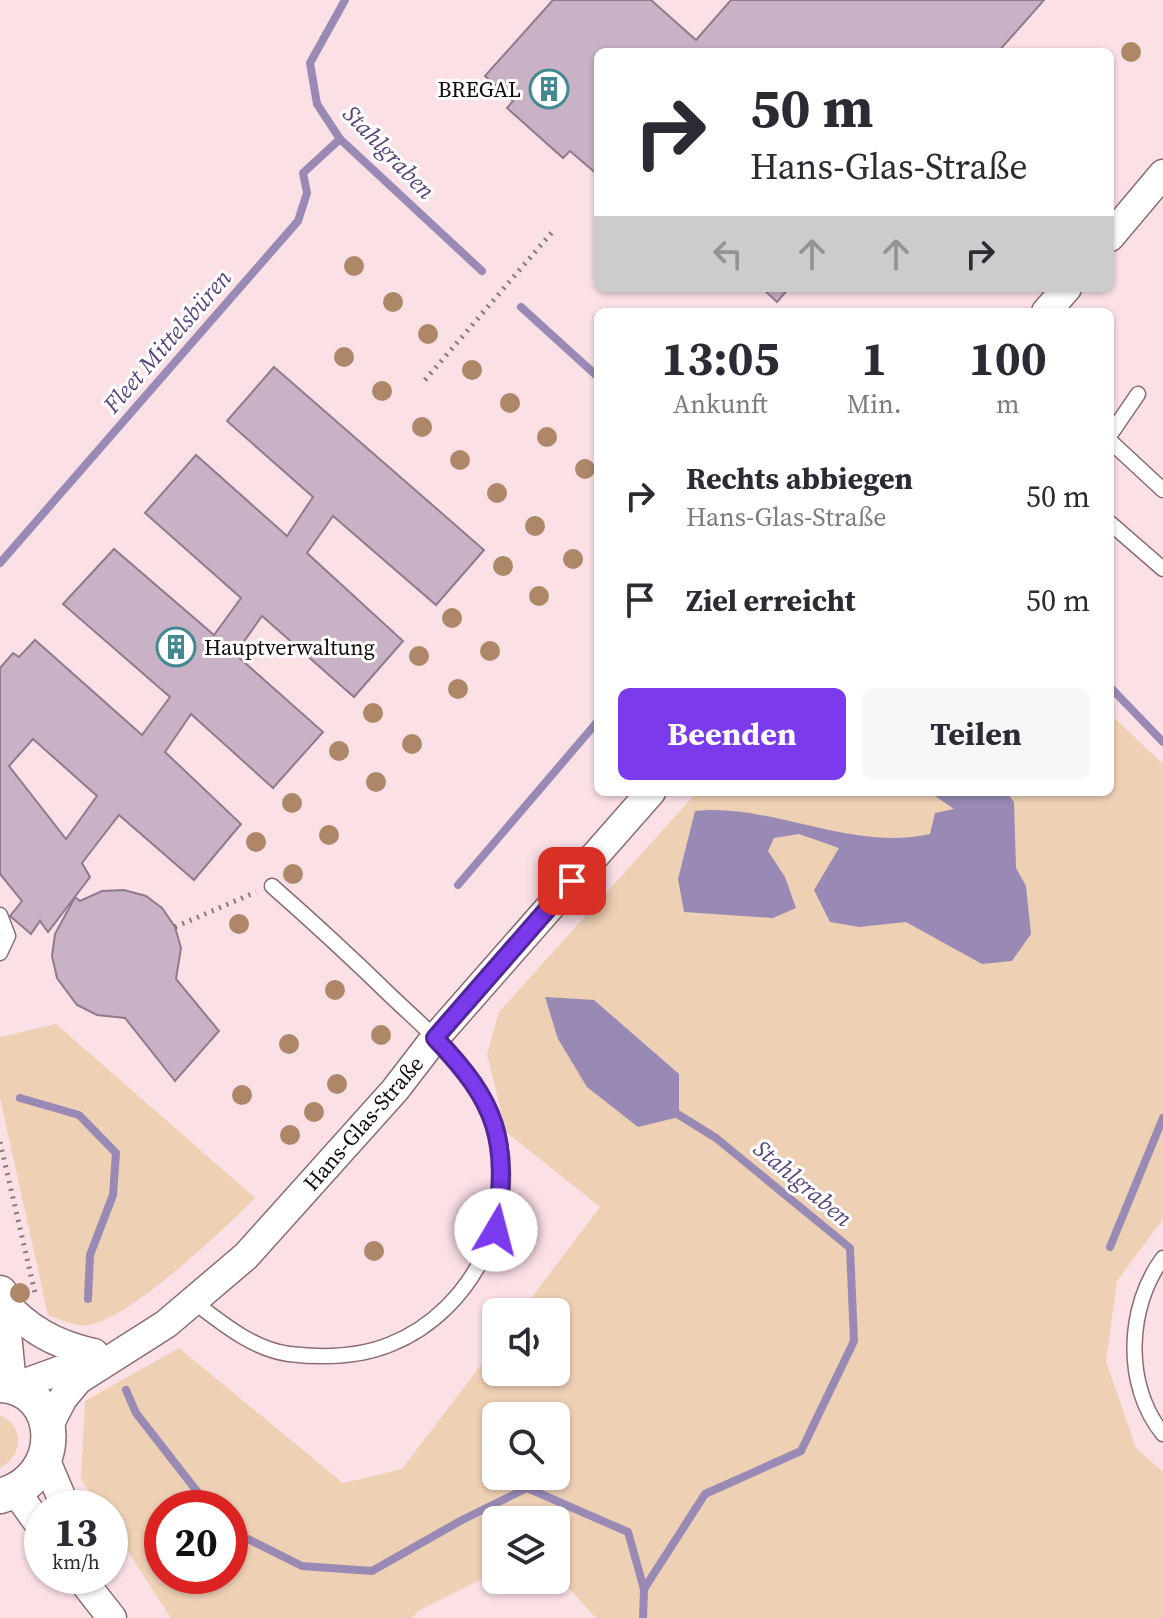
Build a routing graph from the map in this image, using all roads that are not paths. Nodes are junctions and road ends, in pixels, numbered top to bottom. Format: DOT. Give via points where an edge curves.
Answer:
graph roads {
  1 [pos="1163,174"];
  2 [pos="1114,232"];
  3 [pos="1064,292"];
  4 [pos="1050,308"];
  5 [pos="1138,394"];
  6 [pos="1114,429"];
  7 [pos="1114,445"];
  8 [pos="1163,490"];
  9 [pos="1114,526"];
  10 [pos="1163,569"];
  11 [pos="647,796"];
  12 [pos="272,886"];
  13 [pos="0,915"];
  14 [pos="0,953"];
  15 [pos="435,1038"];
  16 [pos="1163,1258"];
  17 [pos="1,1296"];
  18 [pos="194,1302"];
  19 [pos="93,1353"];
  20 [pos="8,1386"];
  21 [pos="48,1427"];
  22 [pos="1163,1434"];
  23 [pos="46,1461"];
  24 [pos="58,1490"];
  25 [pos="8,1494"];
  26 [pos="24,1510"];
  1 -- 2 [label="street"];
  3 -- 4 [label="street"];
  5 -- 6 [label="lane"];
  7 -- 8 [label="lane"];
  9 -- 10 [label="lane"];
  11 -- 15 [label="street, Hans-Glas-Straße"];
  12 -- 15 [label="lane"];
  13 -- 14 [label="lane" via="8,936"];
  15 -- 18 [label="street, Hans-Glas-Straße" via="246,1256"];
  15 -- 18 [label="lane" via="472,1077 495,1125 503,1177 496,1230 473,1278 437,1317 392,1344 340,1357 286,1354 237,1335"];
  16 -- 22 [label="lane" via="1150,1275 1137,1310 1135,1347 1141,1388"];
  17 -- 19 [label="street" via="20,1321 46,1339"];
  17 -- 20 [label="street"];
  18 -- 19 [label="street, Hans-Glas-Straße"];
  18 -- 21 [label="street, Hans-Glas-Straße" via="78,1380"];
  19 -- 20 [label="street, Hans-Glas-Straße" via="64,1369"];
  20 -- 21 [label="street" via="34,1401"];
  21 -- 23 [label="street"];
  23 -- 24 [label="street"];
  23 -- 25 [label="street" via="34,1479"];
  25 -- 26 [label="street"];
}
